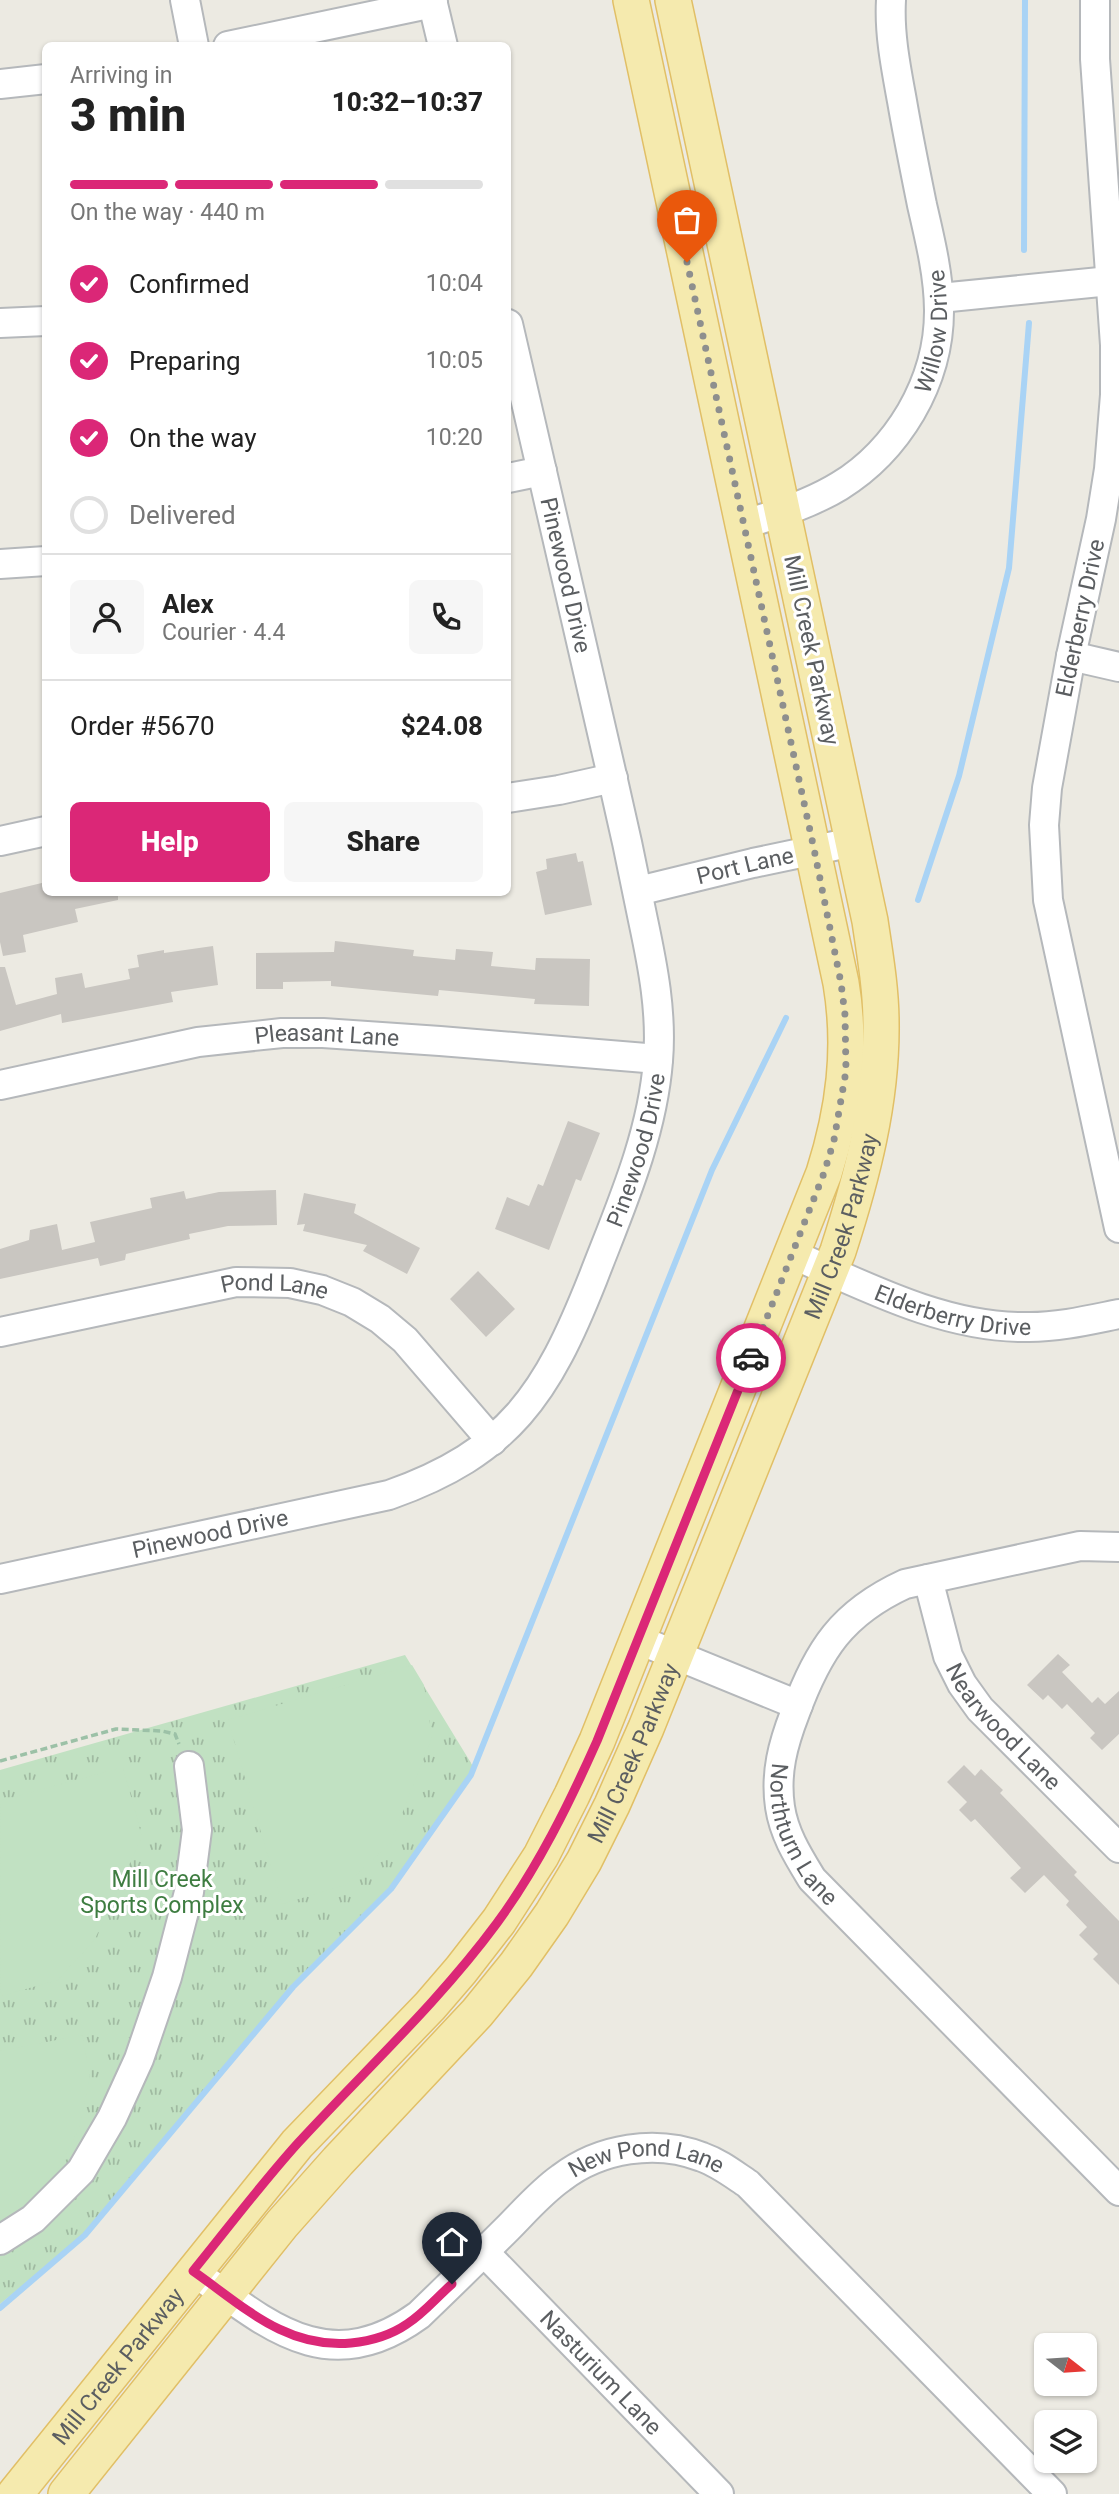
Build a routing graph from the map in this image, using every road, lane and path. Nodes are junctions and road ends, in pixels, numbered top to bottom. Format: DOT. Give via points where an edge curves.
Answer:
graph roads {
  1 [pos="185,0"];
  2 [pos="631,0"];
  3 [pos="673,0"];
  4 [pos="891,0"];
  5 [pos="1094,0"];
  6 [pos="433,1"];
  7 [pos="193,42"];
  8 [pos="246,42"];
  9 [pos="442,42"];
  10 [pos="42,79"];
  11 [pos="0,84"];
  12 [pos="1111,281"];
  13 [pos="940,298"];
  14 [pos="42,321"];
  15 [pos="0,323"];
  16 [pos="511,337"];
  17 [pos="542,471"];
  18 [pos="511,477"];
  19 [pos="783,513"];
  20 [pos="744,524"];
  21 [pos="42,561"];
  22 [pos="0,564"];
  23 [pos="1071,656"];
  24 [pos="1119,667"];
  25 [pos="613,778"];
  26 [pos="511,798"];
  27 [pos="42,832"];
  28 [pos="0,841"];
  29 [pos="853,842"];
  30 [pos="814,849"];
  31 [pos="638,891"];
  32 [pos="658,1059"];
  33 [pos="0,1085"];
  34 [pos="1119,1228"];
  35 [pos="792,1254"];
  36 [pos="830,1271"];
  37 [pos="1119,1314"];
  38 [pos="0,1332"];
  39 [pos="492,1441"];
  40 [pos="1119,1547"];
  41 [pos="0,1579"];
  42 [pos="928,1579"];
  43 [pos="639,1640"];
  44 [pos="675,1655"];
  45 [pos="798,1705"];
  46 [pos="0,1761"];
  47 [pos="189,1766"];
  48 [pos="1119,1848"];
  49 [pos="1119,2190"];
  50 [pos="0,2240"];
  51 [pos="484,2252"];
  52 [pos="193,2271"];
  53 [pos="225,2294"];
  54 [pos="15,2494"];
  55 [pos="66,2494"];
  56 [pos="719,2494"];
  57 [pos="1052,2494"];
  1 -- 7 [label="street"];
  2 -- 20 [label="main road, Mill Creek Parkway"];
  3 -- 19 [label="main road, Mill Creek Parkway"];
  4 -- 13 [label="street, Willow Drive" via="894,57"];
  5 -- 12 [label="street, Elderberry Drive"];
  6 -- 8 [label="street"];
  6 -- 9 [label="street"];
  10 -- 11 [label="street"];
  12 -- 13 [label="street"];
  12 -- 23 [label="street, Elderberry Drive" via="1115,395 1109,469"];
  13 -- 19 [label="street, Willow Drive" via="927,378 900,430 878,457 839,488"];
  14 -- 15 [label="street"];
  16 -- 17 [label="street, Pinewood Drive"];
  17 -- 18 [label="street"];
  17 -- 25 [label="street, Pinewood Drive"];
  19 -- 20 [label="street, Willow Drive"];
  19 -- 29 [label="main road, Mill Creek Parkway"];
  20 -- 30 [label="main road, Mill Creek Parkway"];
  21 -- 22 [label="street"];
  23 -- 24 [label="street"];
  23 -- 34 [label="street, Elderberry Drive" via="1047,788 1044,863 1050,914"];
  25 -- 26 [label="street"];
  25 -- 31 [label="street, Pinewood Drive"];
  27 -- 28 [label="street"];
  29 -- 30 [label="street, Port Lane"];
  29 -- 36 [label="main road, Mill Creek Parkway" via="870,921 881,1042 868,1148"];
  30 -- 31 [label="street, Port Lane"];
  30 -- 35 [label="main road, Mill Creek Parkway" via="844,1000 846,1071 834,1140"];
  31 -- 32 [label="street, Pinewood Drive" via="659,1010"];
  32 -- 33 [label="street, Pleasant Lane" via="282,1033 198,1042"];
  32 -- 39 [label="street, Pinewood Drive" via="645,1139 582,1303 536,1395"];
  35 -- 36 [label="street, Elderberry Drive"];
  35 -- 43 [label="main road, Mill Creek Parkway"];
  36 -- 37 [label="street, Elderberry Drive" via="945,1315 993,1326 1030,1328"];
  36 -- 44 [label="main road, Mill Creek Parkway"];
  38 -- 39 [label="street, Pond Lane" via="236,1282 290,1283 322,1290 352,1302 405,1339"];
  39 -- 41 [label="street, Pinewood Drive" via="453,1468 389,1495"];
  40 -- 42 [label="street, Northturn Lane" via="1080,1546"];
  42 -- 45 [label="street, Northturn Lane" via="886,1593 837,1632 813,1667"];
  42 -- 48 [label="street, Nearwood Lane" via="948,1656 968,1693"];
  43 -- 44 [label="street"];
  43 -- 52 [label="main road, Mill Creek Parkway" via="572,1796 499,1921 430,2006 297,2144"];
  44 -- 45 [label="street"];
  44 -- 53 [label="main road, Mill Creek Parkway" via="612,1805 552,1914 477,2013 330,2170"];
  45 -- 49 [label="street, Northturn Lane" via="783,1743 780,1807 795,1852 812,1879"];
  46 -- 47 [label="path" via="116,1729 175,1734"];
  47 -- 50 [label="street" via="197,1830 189,1892 139,2059 81,2171 33,2220"];
  51 -- 53 [label="street, New Pond Lane" via="419,2315 393,2332 363,2342 311,2342 285,2334"];
  51 -- 56 [label="street, Nasturium Lane"];
  51 -- 57 [label="street, New Pond Lane" via="553,2183 601,2156 657,2147 700,2156 748,2184"];
  52 -- 53 [label="street, New Pond Lane"];
  52 -- 54 [label="main road, Mill Creek Parkway"];
  53 -- 55 [label="main road, Mill Creek Parkway"];
}
